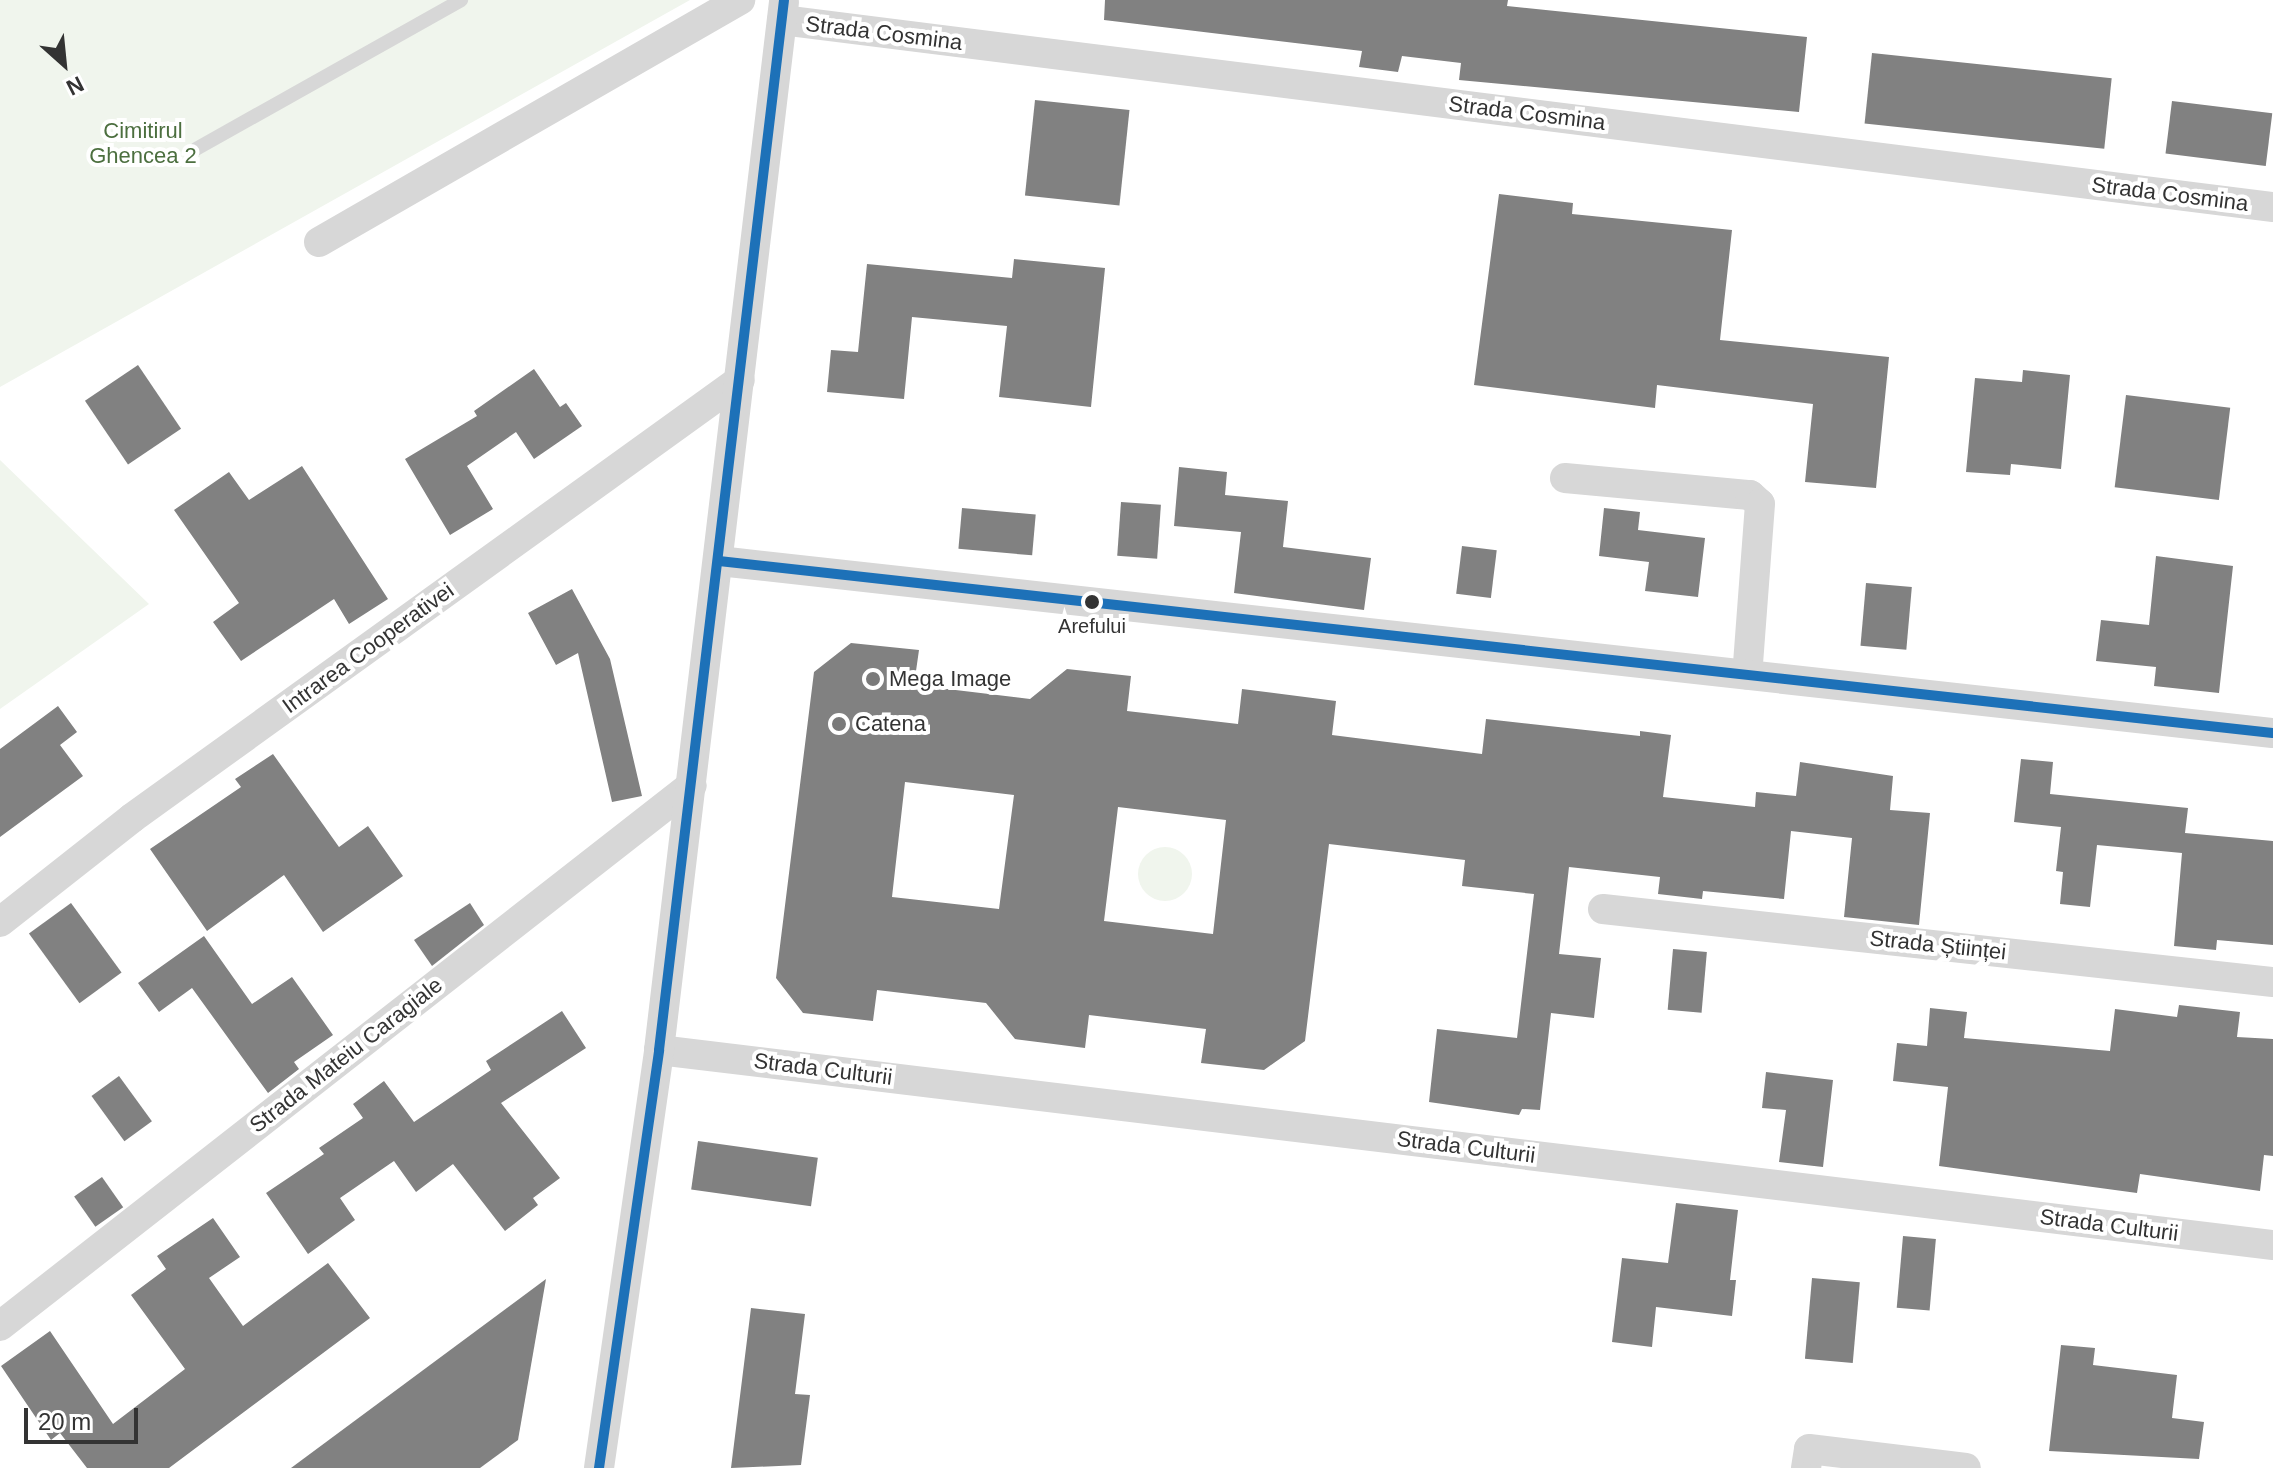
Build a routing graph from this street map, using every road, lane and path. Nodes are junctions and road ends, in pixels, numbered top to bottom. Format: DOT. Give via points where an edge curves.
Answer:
graph roads {
  1 [pos="461,0"];
  2 [pos="740,0"];
  3 [pos="783,10"];
  4 [pos="196,149"];
  5 [pos="2273,207"];
  6 [pos="319,242"];
  7 [pos="740,380"];
  8 [pos="1565,478"];
  9 [pos="719,561"];
  10 [pos="1747,675"];
  11 [pos="2273,733"];
  12 [pos="692,785"];
  13 [pos="1603,909"];
  14 [pos="0,922"];
  15 [pos="2273,982"];
  16 [pos="659,1050"];
  17 [pos="2273,1245"];
  18 [pos="0,1326"];
  19 [pos="1807,1459"];
  20 [pos="599,1468"];
  21 [pos="1966,1468"];
  1 -- 4 [label="lane"];
  2 -- 6 [label="street"];
  3 -- 5 [label="street, Strada Cosmina"];
  3 -- 7 [label="street"];
  7 -- 9 [label="street"];
  7 -- 14 [label="street, Intrarea Cooperativei" via="145,809"];
  8 -- 10 [label="street" via="1750,495 1760,504"];
  9 -- 10 [label="street"];
  9 -- 12 [label="street"];
  10 -- 11 [label="street"];
  12 -- 16 [label="street"];
  12 -- 18 [label="street, Strada Mateiu Caragiale"];
  13 -- 15 [label="street, Strada Științei"];
  16 -- 17 [label="street, Strada Culturii"];
  16 -- 20 [label="street"];
  19 -- 21 [label="street"];
}
